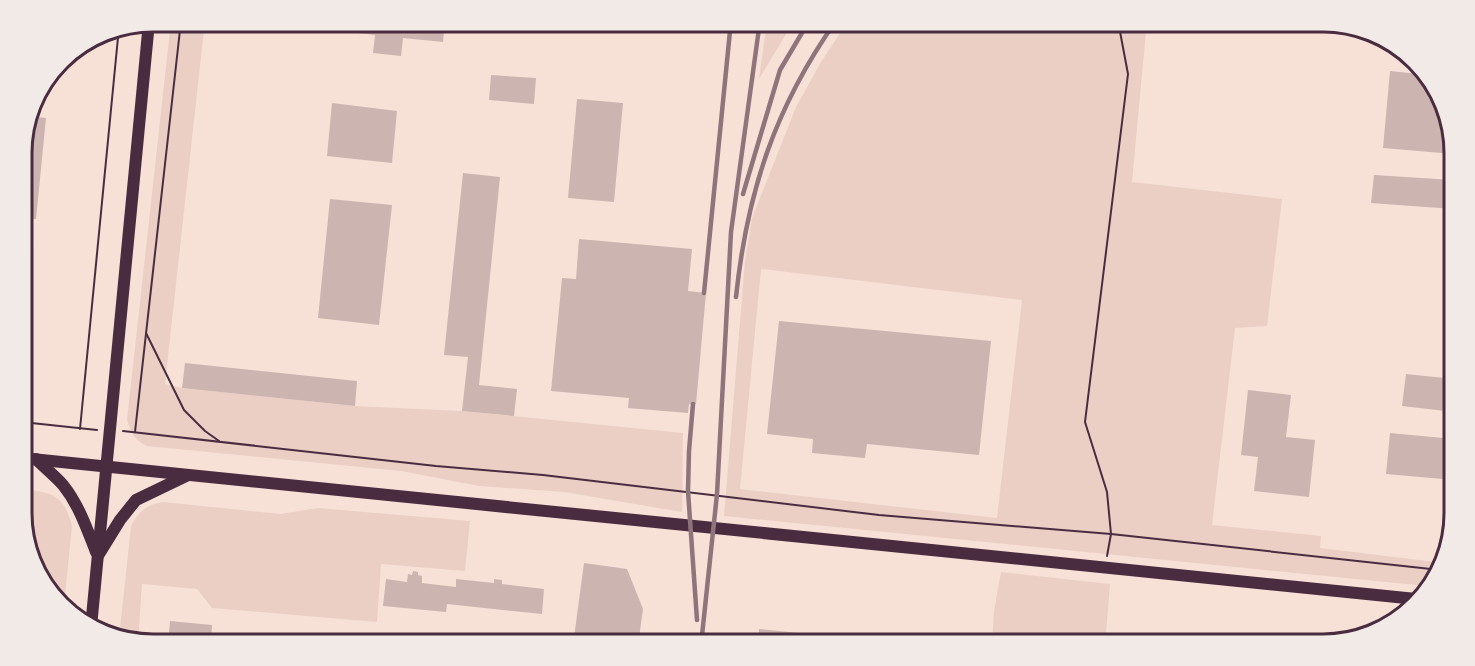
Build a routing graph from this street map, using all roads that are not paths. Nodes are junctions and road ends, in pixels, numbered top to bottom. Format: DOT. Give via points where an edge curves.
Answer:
graph roads {
  1 [pos="148,32"];
  2 [pos="32,459"];
  3 [pos="36,459"];
  4 [pos="107,466"];
  5 [pos="190,474"];
  6 [pos="98,556"];
  7 [pos="1409,598"];
  8 [pos="92,618"];
  1 -- 4 [label="main road"];
  2 -- 3 [label="main road"];
  3 -- 4 [label="main road"];
  3 -- 6 [label="main road" via="72,498"];
  4 -- 5 [label="main road"];
  4 -- 6 [label="main road"];
  5 -- 6 [label="main road" via="136,500"];
  5 -- 7 [label="main road"];
  6 -- 8 [label="main road"];
}
